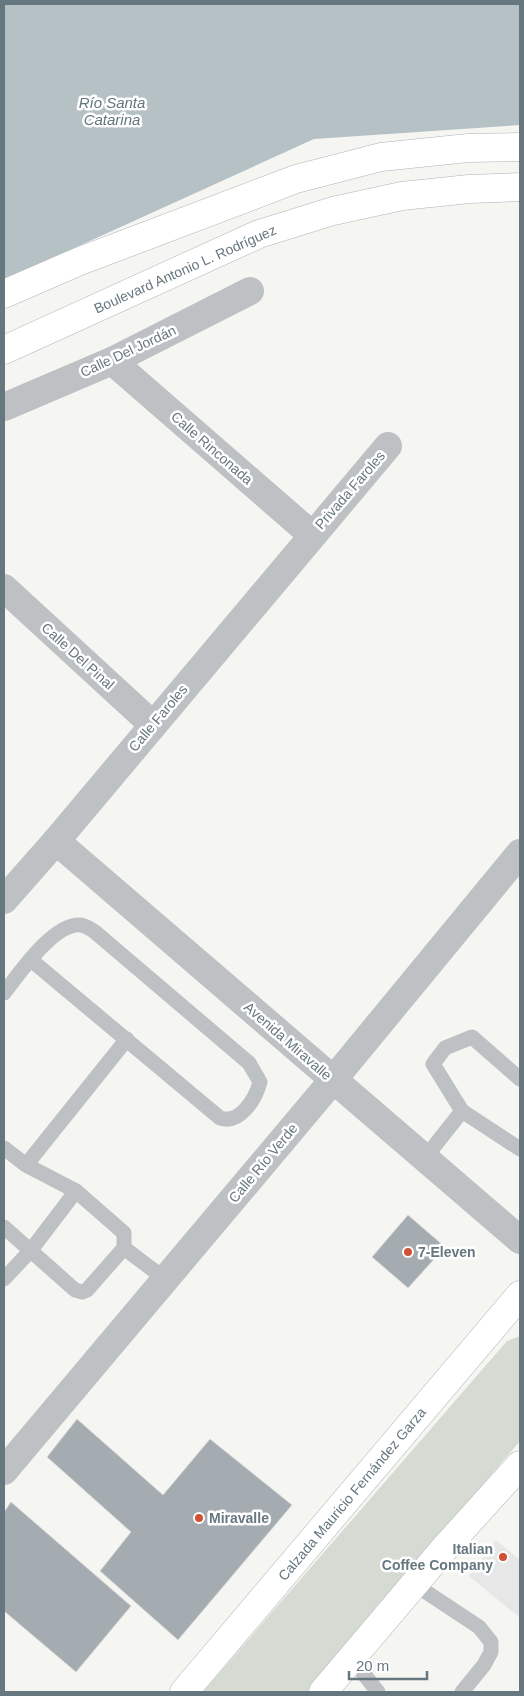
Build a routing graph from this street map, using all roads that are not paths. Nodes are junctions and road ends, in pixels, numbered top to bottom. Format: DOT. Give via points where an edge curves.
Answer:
graph roads {
  1 [pos="520,147"];
  2 [pos="520,188"];
  3 [pos="250,291"];
  4 [pos="4,294"];
  5 [pos="4,350"];
  6 [pos="112,361"];
  7 [pos="4,407"];
  8 [pos="388,446"];
  9 [pos="312,535"];
  10 [pos="4,588"];
  11 [pos="152,724"];
  12 [pos="56,841"];
  13 [pos="520,853"];
  14 [pos="4,900"];
  15 [pos="31,960"];
  16 [pos="4,993"];
  17 [pos="127,1039"];
  18 [pos="333,1080"];
  19 [pos="520,1080"];
  20 [pos="462,1111"];
  21 [pos="4,1148"];
  22 [pos="520,1150"];
  23 [pos="425,1158"];
  24 [pos="26,1165"];
  25 [pos="76,1191"];
  26 [pos="4,1227"];
  27 [pos="520,1240"];
  28 [pos="124,1248"];
  29 [pos="30,1250"];
  30 [pos="4,1279"];
  31 [pos="165,1279"];
  32 [pos="520,1295"];
  33 [pos="509,1320"];
  34 [pos="520,1465"];
  35 [pos="4,1471"];
  36 [pos="414,1584"];
  37 [pos="352,1659"];
  38 [pos="184,1692"];
  39 [pos="323,1692"];
  40 [pos="378,1692"];
  41 [pos="462,1692"];
  1 -- 4 [label="main road" via="468,148 381,157 296,179"];
  2 -- 5 [label="main road, Boulevard Antonio L. Rodríguez" via="402,196 333,211 259,234"];
  3 -- 6 [label="street, Calle Del Jordán"];
  6 -- 7 [label="street, Calle Del Jordán"];
  6 -- 9 [label="street, Calle Rinconada"];
  8 -- 9 [label="street, Privada Faroles"];
  9 -- 11 [label="street, Calle Faroles"];
  10 -- 11 [label="street, Calle Del Pinal"];
  11 -- 12 [label="street, Calle Faroles"];
  12 -- 14 [label="street, Calle Faroles"];
  12 -- 18 [label="street, Avenida Miravalle"];
  13 -- 18 [label="street, Calle Río Verde"];
  15 -- 16 [label="lane"];
  15 -- 17 [label="lane"];
  15 -- 17 [label="lane" via="55,934 71,926 82,925 95,932 249,1063 260,1082 257,1093 235,1118 220,1118"];
  17 -- 24 [label="lane"];
  18 -- 23 [label="street, Avenida Miravalle"];
  18 -- 31 [label="street, Calle Río Verde"];
  19 -- 20 [label="lane" via="472,1037 445,1048 433,1064"];
  20 -- 22 [label="lane"];
  20 -- 23 [label="lane"];
  21 -- 24 [label="lane"];
  23 -- 27 [label="street, Avenida Miravalle"];
  24 -- 25 [label="lane"];
  25 -- 28 [label="lane" via="121,1228 125,1237"];
  25 -- 29 [label="lane"];
  26 -- 29 [label="lane"];
  28 -- 29 [label="lane" via="82,1292 75,1290"];
  28 -- 31 [label="lane"];
  29 -- 30 [label="lane"];
  31 -- 35 [label="street, Calle Río Verde"];
  32 -- 33 [label="main road, Calzada Mauricio Fernández Garza"];
  33 -- 38 [label="main road, Calzada Mauricio Fernández Garza"];
  34 -- 36 [label="main road"];
  36 -- 37 [label="main road"];
  36 -- 41 [label="lane" via="479,1627 491,1642 484,1665"];
  37 -- 39 [label="main road"];
  37 -- 40 [label="lane"];
}
